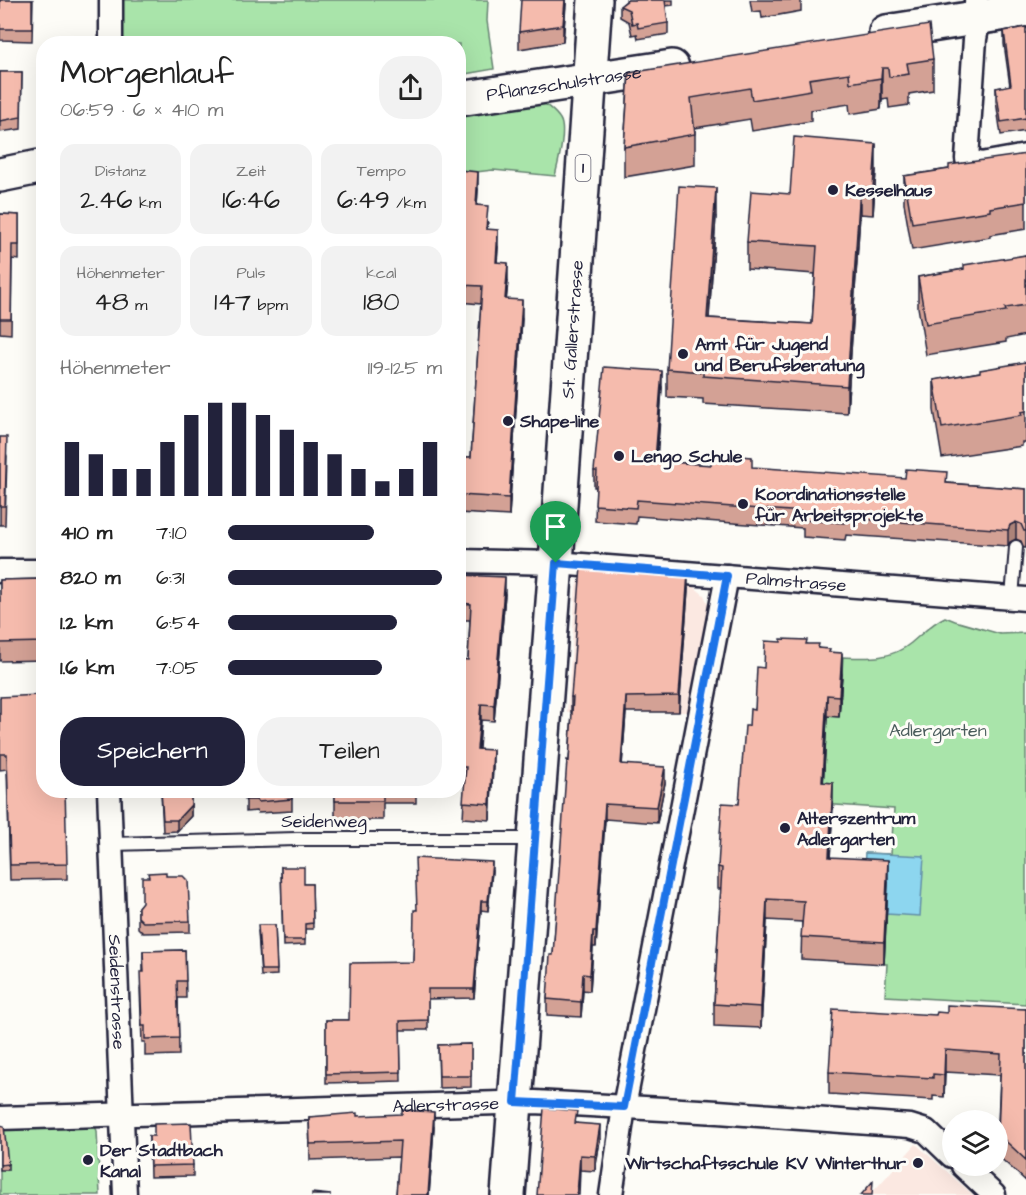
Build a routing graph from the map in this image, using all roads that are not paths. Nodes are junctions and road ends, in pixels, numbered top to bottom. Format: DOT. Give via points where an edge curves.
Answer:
graph roads {
  1 [pos="111,0"];
  2 [pos="595,0"];
  3 [pos="977,9"];
  4 [pos="1026,10"];
  5 [pos="111,36"];
  6 [pos="857,37"];
  7 [pos="700,62"];
  8 [pos="589,80"];
  9 [pos="466,98"];
  10 [pos="1026,156"];
  11 [pos="36,168"];
  12 [pos="0,175"];
  13 [pos="1016,547"];
  14 [pos="466,561"];
  15 [pos="556,563"];
  16 [pos="0,571"];
  17 [pos="36,571"];
  18 [pos="727,576"];
  19 [pos="1019,598"];
  20 [pos="110,798"];
  21 [pos="536,839"];
  22 [pos="112,844"];
  23 [pos="515,1102"];
  24 [pos="624,1107"];
  25 [pos="121,1115"];
  26 [pos="0,1118"];
  27 [pos="942,1146"];
  28 [pos="974,1176"];
  29 [pos="125,1195"];
  30 [pos="508,1195"];
  31 [pos="611,1195"];
  32 [pos="994,1195"];
  1 -- 5 [label="street"];
  2 -- 8 [label="main road, St. Gallerstrasse / 1"];
  3 -- 4 [label="main road"];
  3 -- 6 [label="main road"];
  3 -- 10 [label="street" via="967,159 981,164"];
  7 -- 8 [label="main road, Pflanzschulstrasse"];
  8 -- 9 [label="main road, Pflanzschulstrasse"];
  8 -- 15 [label="main road, St. Gallerstrasse / 1"];
  11 -- 12 [label="main road"];
  13 -- 19 [label="lane"];
  14 -- 15 [label="street, Palmstrasse"];
  15 -- 18 [label="street, Palmstrasse"];
  15 -- 21 [label="main road, St. Gallerstrasse / 1"];
  16 -- 17 [label="street"];
  18 -- 19 [label="street, Palmstrasse"];
  18 -- 24 [label="street"];
  20 -- 22 [label="street, Seidenstrasse"];
  21 -- 22 [label="lane, Seidenweg"];
  21 -- 23 [label="main road, St. Gallerstrasse / 1"];
  22 -- 25 [label="street, Seidenstrasse"];
  23 -- 24 [label="street, Adlerstrasse"];
  23 -- 25 [label="street, Adlerstrasse"];
  23 -- 30 [label="main road, St. Gallerstrasse / 1"];
  24 -- 27 [label="street, Adlerstrasse" via="910,1126 926,1131"];
  24 -- 31 [label="street"];
  25 -- 26 [label="street, Adlerstrasse"];
  25 -- 29 [label="street, Seidenstrasse"];
  28 -- 32 [label="street"];
}
